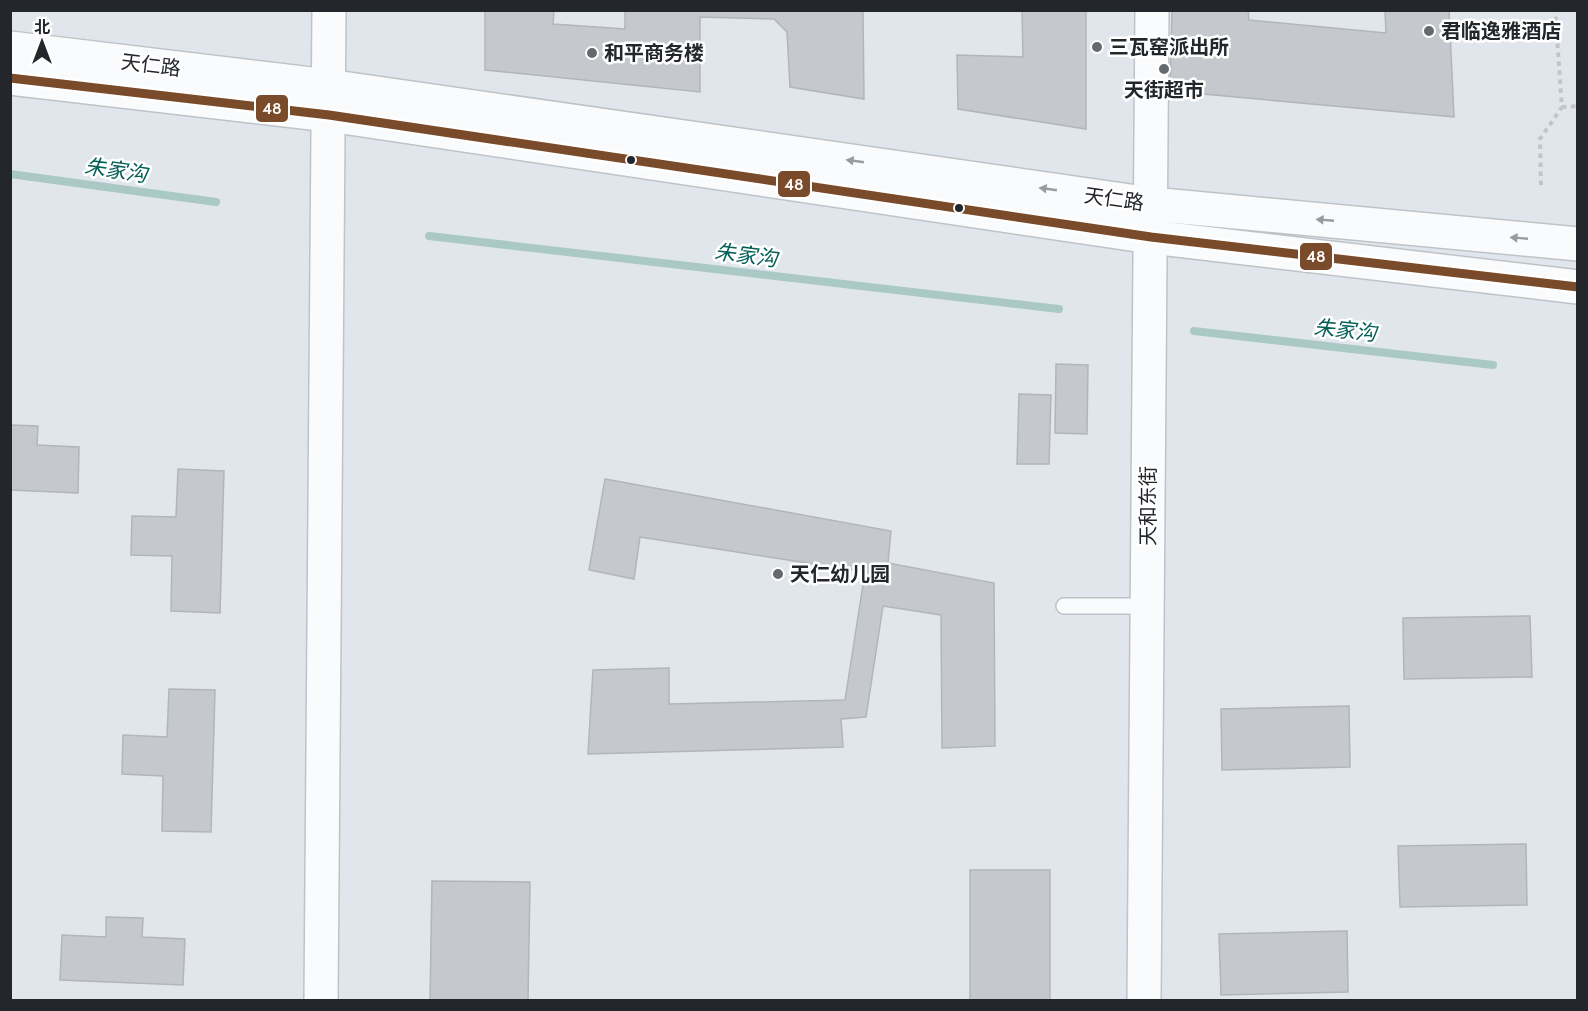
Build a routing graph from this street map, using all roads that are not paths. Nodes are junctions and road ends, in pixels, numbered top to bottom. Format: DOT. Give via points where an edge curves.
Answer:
graph roads {
  1 [pos="329,10"];
  2 [pos="1152,10"];
  3 [pos="10,48"];
  4 [pos="10,78"];
  5 [pos="328,101"];
  6 [pos="1151,204"];
  7 [pos="1151,237"];
  8 [pos="1578,243"];
  9 [pos="1578,287"];
  10 [pos="1064,606"];
  11 [pos="1148,606"];
  12 [pos="321,1000"];
  13 [pos="1144,1000"];
  1 -- 5 [label="main road"];
  2 -- 6 [label="main road, 天和东街"];
  3 -- 5 [label="main road, 天仁路"];
  4 -- 5 [label="main road, 天仁路"];
  6 -- 5 [label="main road, 天仁路, one-way"];
  5 -- 7 [label="main road, 天仁路"];
  5 -- 12 [label="main road"];
  6 -- 7 [label="main road, 天和东街"];
  8 -- 6 [label="main road, 天仁路, one-way"];
  7 -- 9 [label="main road, 天仁路"];
  7 -- 11 [label="main road, 天和东街"];
  10 -- 11 [label="lane"];
  11 -- 13 [label="main road, 天和东街"];
}
